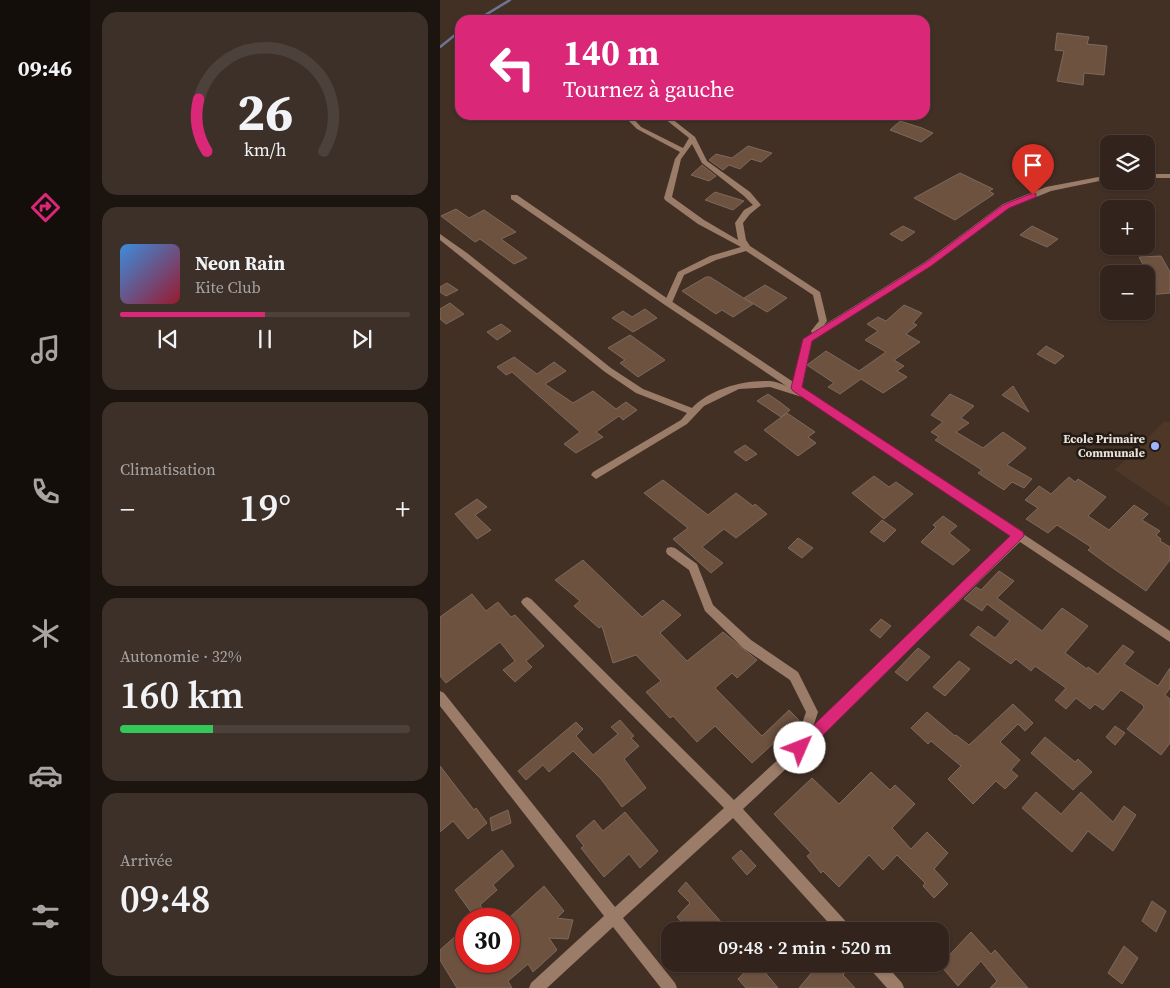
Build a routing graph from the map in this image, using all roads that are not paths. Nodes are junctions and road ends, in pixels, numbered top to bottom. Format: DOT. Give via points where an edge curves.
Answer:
graph roads {
  1 [pos="631,120"];
  2 [pos="670,120"];
  3 [pos="693,138"];
  4 [pos="684,151"];
  5 [pos="1155,176"];
  6 [pos="1170,176"];
  7 [pos="1100,179"];
  8 [pos="514,197"];
  9 [pos="440,236"];
  10 [pos="747,248"];
  11 [pos="668,303"];
  12 [pos="808,339"];
  13 [pos="796,388"];
  14 [pos="809,397"];
  15 [pos="693,412"];
  16 [pos="596,475"];
  17 [pos="1018,536"];
  18 [pos="670,551"];
  19 [pos="527,602"];
  20 [pos="1170,636"];
  21 [pos="440,697"];
  22 [pos="800,748"];
  23 [pos="733,808"];
  24 [pos="614,917"];
  25 [pos="837,922"];
  26 [pos="882,972"];
  27 [pos="536,988"];
  28 [pos="670,988"];
  29 [pos="897,988"];
  1 -- 4 [label="street" via="639,128"];
  2 -- 3 [label="street"];
  3 -- 4 [label="street"];
  3 -- 10 [label="street" via="704,162 747,194 757,206 739,222"];
  4 -- 10 [label="street" via="678,159 668,198 701,222"];
  5 -- 6 [label="street"];
  7 -- 12 [label="street" via="1049,189 1006,206 928,264"];
  8 -- 11 [label="street"];
  9 -- 15 [label="street" via="500,281 558,333 635,389"];
  10 -- 11 [label="street" via="713,258 681,274"];
  10 -- 12 [label="street" via="817,294 823,321"];
  11 -- 13 [label="street"];
  12 -- 13 [label="street"];
  13 -- 14 [label="street"];
  14 -- 15 [label="street" via="770,384 737,386 701,404"];
  14 -- 17 [label="street"];
  15 -- 16 [label="street" via="684,422"];
  17 -- 20 [label="street"];
  17 -- 22 [label="street"];
  18 -- 22 [label="street" via="693,567 709,608 747,644 794,676 812,712"];
  19 -- 23 [label="street"];
  21 -- 24 [label="street"];
  22 -- 23 [label="street"];
  23 -- 24 [label="street"];
  23 -- 25 [label="street"];
  24 -- 27 [label="street"];
  24 -- 28 [label="street"];
  26 -- 29 [label="street"];
}
